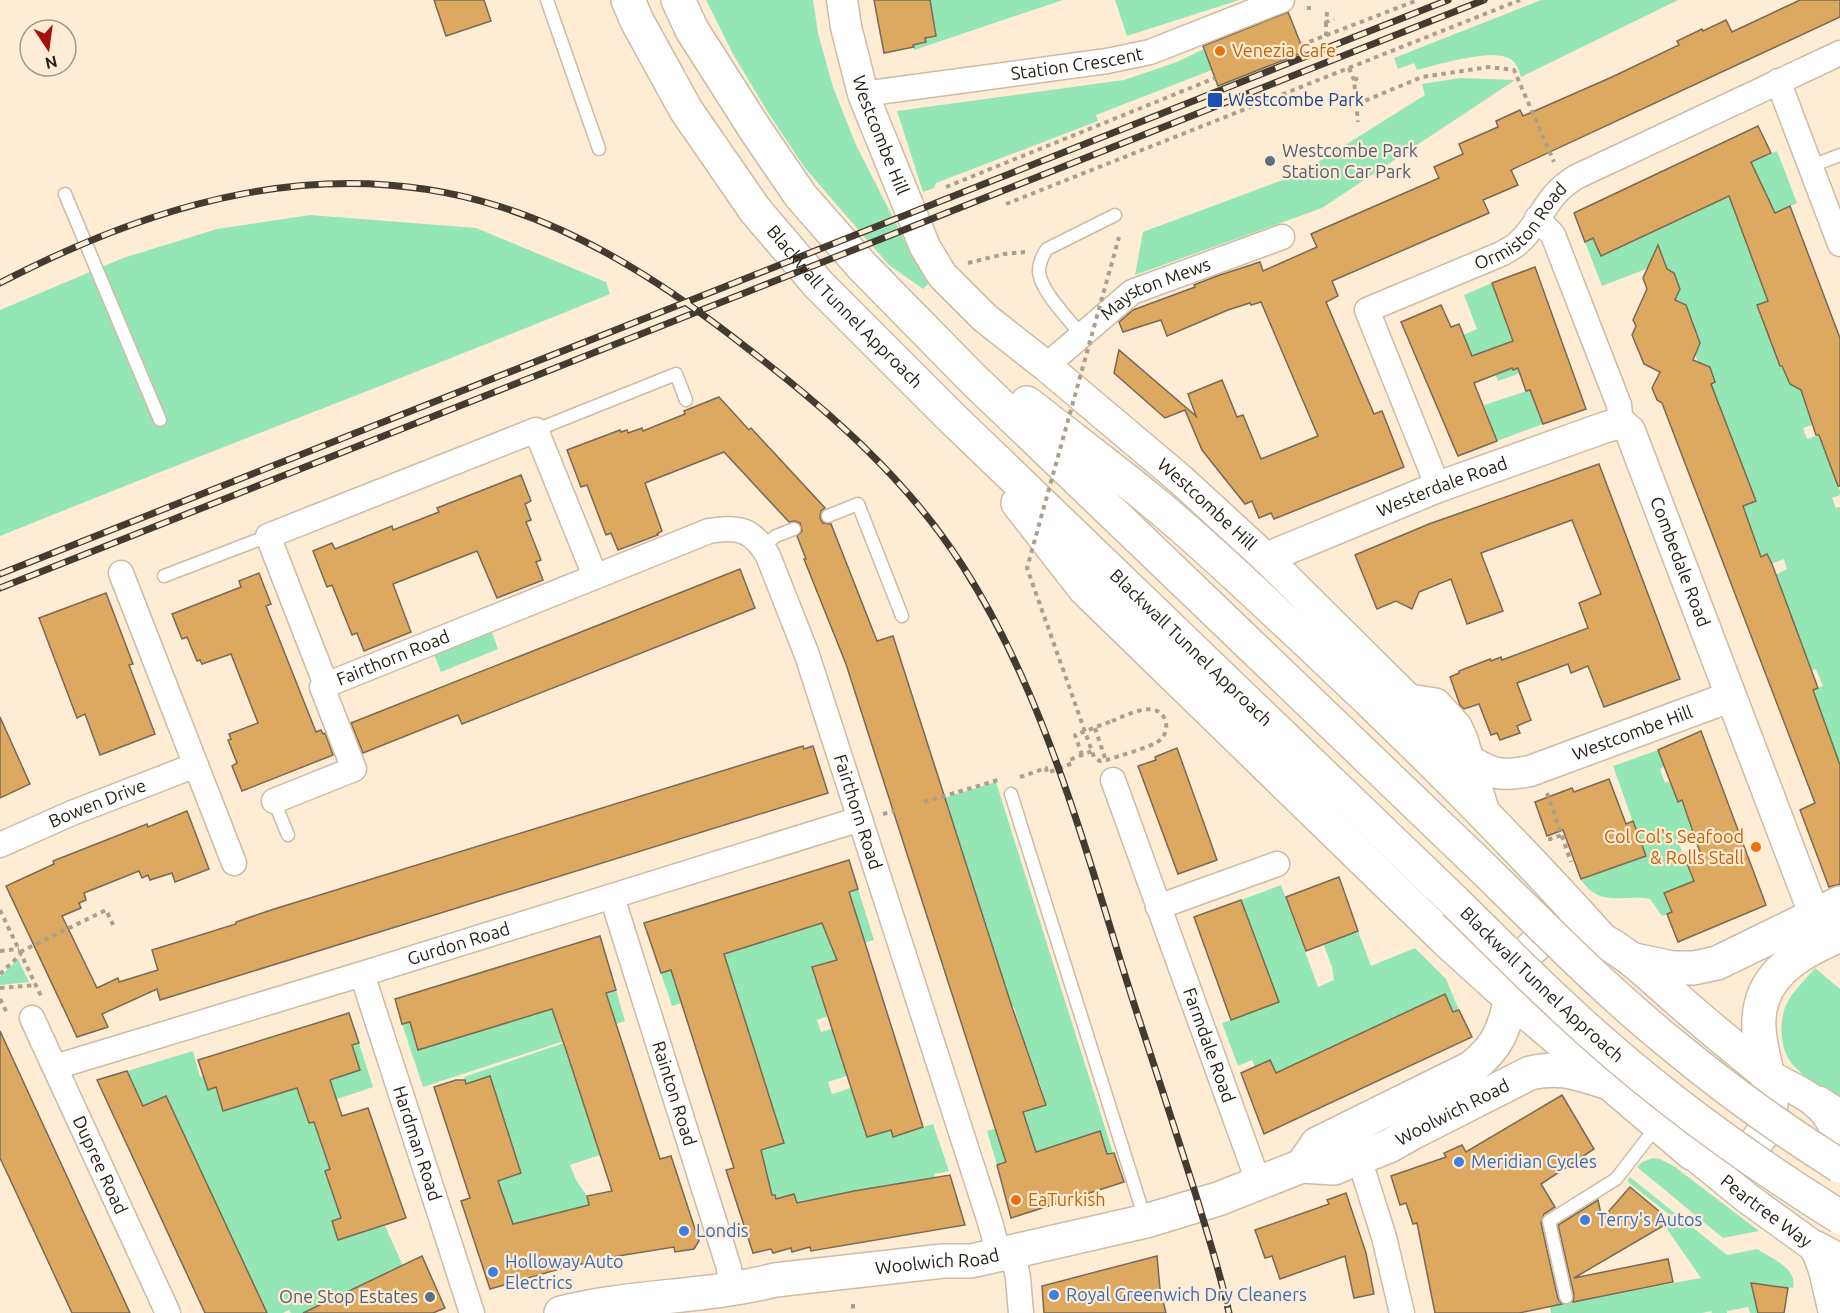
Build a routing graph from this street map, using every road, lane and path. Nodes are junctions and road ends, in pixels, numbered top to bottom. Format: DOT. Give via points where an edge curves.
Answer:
graph roads {
  1 [pos="547,0"];
  2 [pos="628,0"];
  3 [pos="678,0"];
  4 [pos="842,0"];
  5 [pos="1282,0"];
  6 [pos="1418,0"];
  7 [pos="1520,0"];
  8 [pos="1327,12"];
  9 [pos="1334,19"];
  10 [pos="1326,22"];
  11 [pos="1326,37"];
  12 [pos="1301,45"];
  13 [pos="1840,53"];
  14 [pos="1349,68"];
  15 [pos="1215,78"];
  16 [pos="1778,81"];
  17 [pos="863,94"];
  18 [pos="1357,104"];
  19 [pos="1358,122"];
  20 [pos="599,149"];
  21 [pos="1840,155"];
  22 [pos="1556,165"];
  23 [pos="1811,166"];
  24 [pos="946,187"];
  25 [pos="65,194"];
  26 [pos="1006,204"];
  27 [pos="1115,215"];
  28 [pos="1537,218"];
  29 [pos="1119,237"];
  30 [pos="1282,237"];
  31 [pos="1840,244"];
  32 [pos="1047,249"];
  33 [pos="966,264"];
  34 [pos="862,266"];
  35 [pos="1082,336"];
  36 [pos="1046,366"];
  37 [pos="686,400"];
  38 [pos="951,417"];
  39 [pos="160,420"];
  40 [pos="1622,423"];
  41 [pos="536,430"];
  42 [pos="1438,487"];
  43 [pos="828,516"];
  44 [pos="794,529"];
  45 [pos="268,536"];
  46 [pos="763,546"];
  47 [pos="1266,558"];
  48 [pos="121,573"];
  49 [pos="164,576"];
  50 [pos="595,576"];
  51 [pos="902,616"];
  52 [pos="326,685"];
  53 [pos="1730,697"];
  54 [pos="1410,701"];
  55 [pos="1095,728"];
  56 [pos="1092,751"];
  57 [pos="1082,755"];
  58 [pos="1466,756"];
  59 [pos="196,765"];
  60 [pos="1016,779"];
  61 [pos="997,780"];
  62 [pos="1113,780"];
  63 [pos="1545,786"];
  64 [pos="1011,794"];
  65 [pos="274,801"];
  66 [pos="924,802"];
  67 [pos="1483,812"];
  68 [pos="860,819"];
  69 [pos="288,836"];
  70 [pos="1550,839"];
  71 [pos="0,845"];
  72 [pos="234,863"];
  73 [pos="1277,864"];
  74 [pos="612,897"];
  75 [pos="1158,907"];
  76 [pos="0,910"];
  77 [pos="2,918"];
  78 [pos="115,929"];
  79 [pos="1830,930"];
  80 [pos="1603,941"];
  81 [pos="0,951"];
  82 [pos="20,952"];
  83 [pos="1632,960"];
  84 [pos="0,974"];
  85 [pos="362,974"];
  86 [pos="36,985"];
  87 [pos="0,988"];
  88 [pos="40,995"];
  89 [pos="1510,999"];
  90 [pos="32,1018"];
  91 [pos="55,1067"];
  92 [pos="1768,1075"];
  93 [pos="1606,1082"];
  94 [pos="1829,1110"];
  95 [pos="1658,1125"];
  96 [pos="1840,1144"];
  97 [pos="1693,1154"];
  98 [pos="1359,1158"];
  99 [pos="1302,1166"];
  100 [pos="1840,1166"];
  101 [pos="1259,1184"];
  102 [pos="1840,1217"];
  103 [pos="1146,1221"];
  104 [pos="1006,1253"];
  105 [pos="1828,1254"];
  106 [pos="731,1289"];
  107 [pos="1566,1297"];
  108 [pos="649,1305"];
  109 [pos="168,1313"];
  110 [pos="472,1313"];
  111 [pos="561,1313"];
  112 [pos="1021,1313"];
  113 [pos="1402,1313"];
  114 [pos="1834,1313"];
  1 -- 20 [label="lane"];
  2 -- 38 [label="main road, Blackwall Tunnel Approach" via="686,110 755,210 819,285"];
  3 -- 34 [label="main road" via="692,30 800,195"];
  4 -- 17 [label="street, Westcombe Hill"];
  5 -- 17 [label="street, Station Crescent" via="1150,52"];
  6 -- 11 [label="path"];
  7 -- 14 [label="path"];
  8 -- 10 [label="path"];
  9 -- 10 [label="path"];
  10 -- 11 [label="path"];
  11 -- 12 [label="path"];
  13 -- 16 [label="street, Ormiston Road"];
  14 -- 18 [label="path" via="1356,79"];
  14 -- 26 [label="path"];
  15 -- 24 [label="path"];
  16 -- 23 [label="street"];
  16 -- 28 [label="street, Ormiston Road" via="1576,177 1554,194"];
  17 -- 36 [label="street, Westcombe Hill" via="925,247 942,275 985,318"];
  18 -- 19 [label="path"];
  18 -- 22 [label="path" via="1422,77 1489,67 1514,70"];
  21 -- 23 [label="lane"];
  23 -- 31 [label="street"];
  25 -- 39 [label="lane"];
  27 -- 32 [label="lane"];
  28 -- 40 [label="street, Combedale Road" via="1553,235 1619,405"];
  28 -- 42 [label="street, Ormiston Road" via="1517,245 1501,254 1367,310"];
  29 -- 56 [label="path, bridge" via="1027,568"];
  30 -- 35 [label="street, Mayston Mews" via="1132,292"];
  32 -- 33 [label="path"];
  32 -- 35 [label="lane" via="1039,272 1044,286"];
  34 -- 67 [label="main road" via="1212,553"];
  34 -- 100 [label="main road, bridge" via="973,378 1595,976 1669,1042"];
  35 -- 36 [label="street, Mayston Mews"];
  36 -- 47 [label="street, Westcombe Hill"];
  37 -- 41 [label="lane" via="676,374"];
  38 -- 89 [label="main road" via="1085,590"];
  38 -- 102 [label="main road, Blackwall Tunnel Approach, bridge" via="1564,1008 1727,1141"];
  40 -- 42 [label="street, Westerdale Road"];
  40 -- 53 [label="street, Combedale Road" via="1630,431"];
  41 -- 45 [label="street"];
  41 -- 50 [label="street"];
  42 -- 47 [label="street, Westerdale Road"];
  43 -- 51 [label="lane" via="858,504"];
  44 -- 46 [label="lane"];
  45 -- 49 [label="lane"];
  45 -- 52 [label="street, Fairthorn Road"];
  46 -- 50 [label="street, Fairthorn Road" via="747,532 729,528 709,531"];
  46 -- 68 [label="street, Fairthorn Road" via="807,655"];
  47 -- 54 [label="street, Westcombe Hill"];
  48 -- 59 [label="street"];
  50 -- 52 [label="street, Fairthorn Road"];
  52 -- 65 [label="street, Fairthorn Road" via="322,687 354,769"];
  53 -- 58 [label="street, Westcombe Hill" via="1530,771 1497,773"];
  53 -- 79 [label="street, Combedale Road"];
  54 -- 58 [label="main road" via="1435,705 1455,727"];
  55 -- 56 [label="path, bridge" via="1143,709 1162,715 1166,733 1160,740 1107,760 1100,761"];
  55 -- 57 [label="path" via="1075,735"];
  55 -- 62 [label="path"];
  56 -- 57 [label="path"];
  57 -- 60 [label="path" via="1072,759 1074,763 1047,773 1046,768"];
  58 -- 67 [label="main road"];
  59 -- 71 [label="street, Bowen Drive"];
  59 -- 72 [label="street"];
  61 -- 66 [label="path"];
  62 -- 75 [label="street, Farmdale Road"];
  63 -- 70 [label="path" via="1562,831 1562,835"];
  64 -- 103 [label="lane"];
  65 -- 69 [label="lane, Fairthorn Road"];
  67 -- 80 [label="main road"];
  68 -- 74 [label="street, Gurdon Road"];
  68 -- 104 [label="street, Fairthorn Road" via="990,1222"];
  73 -- 75 [label="street"];
  74 -- 85 [label="street, Gurdon Road"];
  74 -- 106 [label="street, Rainton Road" via="729,1268"];
  75 -- 101 [label="street, Farmdale Road"];
  76 -- 77 [label="path"];
  77 -- 82 [label="path"];
  78 -- 82 [label="path" via="106,910"];
  79 -- 83 [label="main road, Woolwich Road" via="1694,968"];
  79 -- 92 [label="main road" via="1787,964 1773,980 1761,1005 1760,1044"];
  80 -- 83 [label="main road, Woolwich Road"];
  80 -- 89 [label="main road, Woolwich Road" via="1569,934 1549,937 1533,946 1518,969"];
  81 -- 82 [label="path"];
  82 -- 84 [label="path"];
  82 -- 86 [label="path"];
  83 -- 92 [label="main road, Woolwich Road"];
  85 -- 91 [label="street, Gurdon Road"];
  85 -- 110 [label="street, Hardman Road"];
  86 -- 87 [label="path"];
  86 -- 88 [label="path"];
  89 -- 93 [label="main road, Woolwich Road"];
  89 -- 99 [label="main road, Woolwich Road" via="1505,1026 1487,1056 1472,1068 1317,1144"];
  90 -- 91 [label="street, Dupree Road"];
  91 -- 109 [label="street, Dupree Road"];
  92 -- 94 [label="street"];
  92 -- 97 [label="main road" via="1770,1119 1752,1147 1734,1155"];
  93 -- 95 [label="main road, Woolwich Road"];
  93 -- 98 [label="main road, Woolwich Road" via="1562,1069 1530,1073"];
  94 -- 96 [label="street"];
  95 -- 97 [label="main road, Woolwich Road"];
  95 -- 107 [label="lane" via="1616,1179 1549,1221"];
  97 -- 105 [label="street, Peartree Way" via="1747,1198"];
  98 -- 99 [label="main road, Woolwich Road" via="1334,1168"];
  98 -- 113 [label="street"];
  99 -- 101 [label="main road, Woolwich Road"];
  101 -- 103 [label="main road, Woolwich Road"];
  103 -- 104 [label="main road, Woolwich Road"];
  104 -- 106 [label="main road, Woolwich Road" via="971,1261 776,1280"];
  104 -- 112 [label="street, Fairthorn Road" via="1017,1270"];
  105 -- 114 [label="street, Peartree Way" via="1824,1270"];
  106 -- 108 [label="main road, Woolwich Road"];
  108 -- 111 [label="main road, Woolwich Road" via="598,1305"];
}
